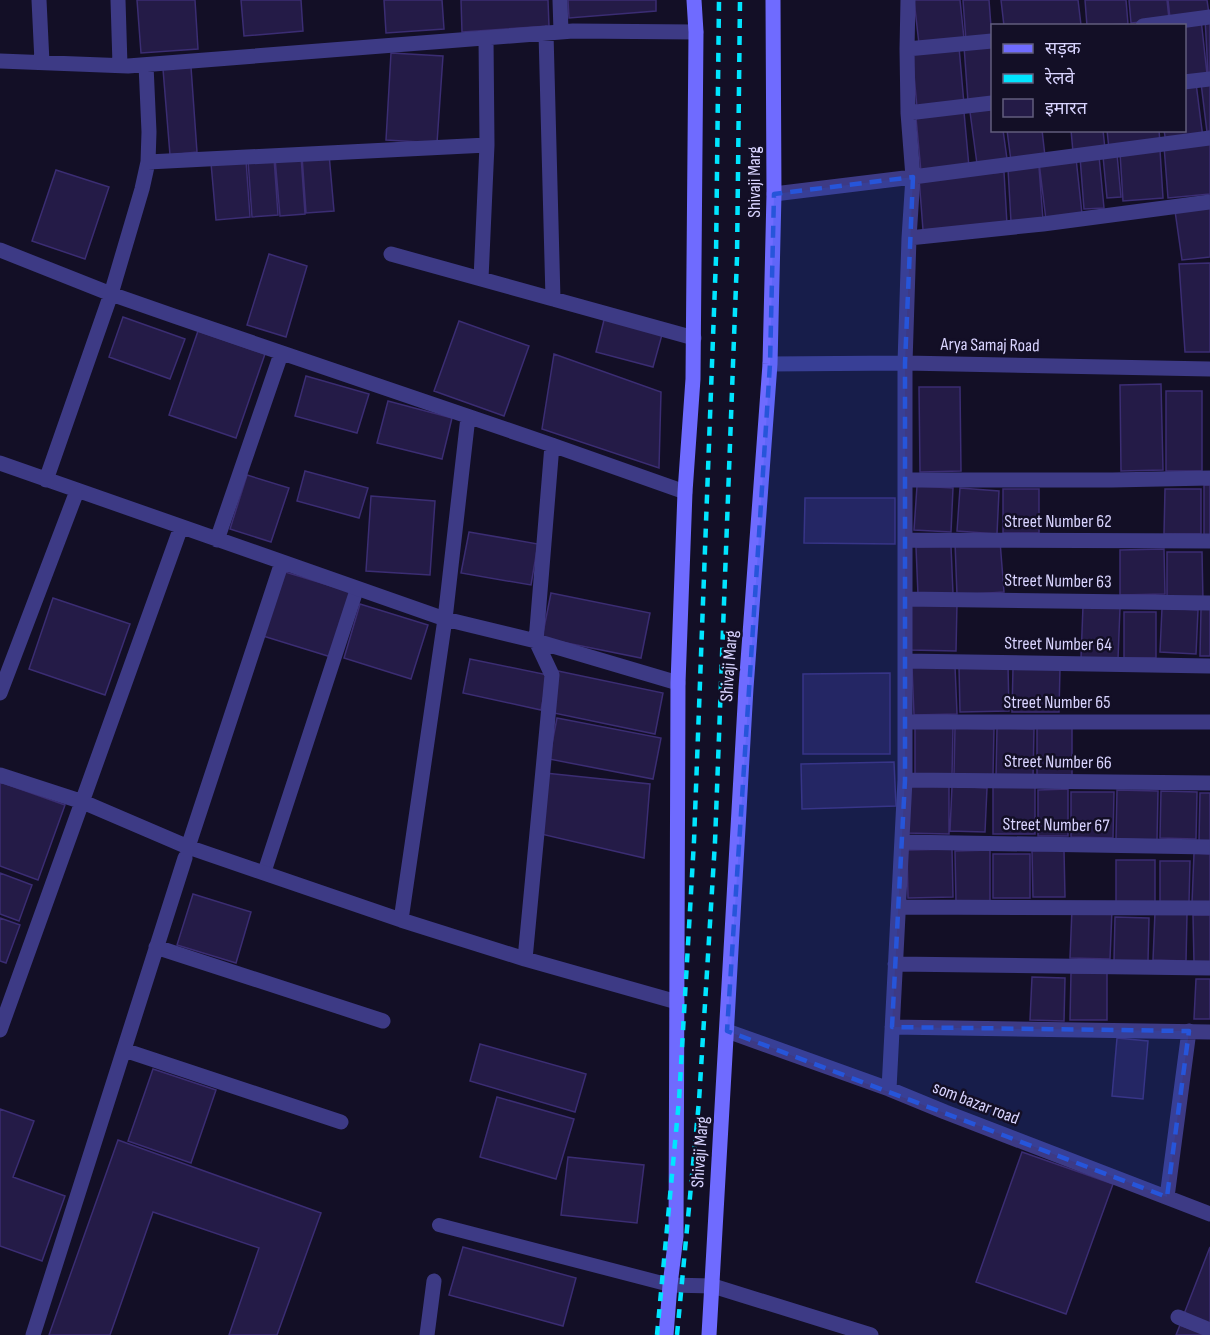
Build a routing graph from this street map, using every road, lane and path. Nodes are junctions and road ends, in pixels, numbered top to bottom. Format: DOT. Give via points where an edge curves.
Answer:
graph roads {
  1 [pos="39,0"];
  2 [pos="117,0"];
  3 [pos="560,0"];
  4 [pos="694,0"];
  5 [pos="773,0"];
  6 [pos="908,0"];
  7 [pos="1210,17"];
  8 [pos="1158,24"];
  9 [pos="696,32"];
  10 [pos="554,33"];
  11 [pos="486,38"];
  12 [pos="991,41"];
  13 [pos="907,49"];
  14 [pos="0,61"];
  15 [pos="42,62"];
  16 [pos="146,64"];
  17 [pos="120,65"];
  18 [pos="1210,79"];
  19 [pos="1186,82"];
  20 [pos="991,103"];
  21 [pos="908,113"];
  22 [pos="1210,138"];
  23 [pos="487,145"];
  24 [pos="148,162"];
  25 [pos="913,177"];
  26 [pos="774,194"];
  27 [pos="1210,202"];
  28 [pos="909,238"];
  29 [pos="0,250"];
  30 [pos="391,254"];
  31 [pos="481,279"];
  32 [pos="111,294"];
  33 [pos="553,299"];
  34 [pos="694,338"];
  35 [pos="281,354"];
  36 [pos="905,363"];
  37 [pos="770,364"];
  38 [pos="1210,369"];
  39 [pos="468,417"];
  40 [pos="552,445"];
  41 [pos="0,463"];
  42 [pos="1210,478"];
  43 [pos="46,480"];
  44 [pos="905,480"];
  45 [pos="77,491"];
  46 [pos="685,492"];
  47 [pos="181,527"];
  48 [pos="217,540"];
  49 [pos="905,540"];
  50 [pos="1210,542"];
  51 [pos="282,562"];
  52 [pos="357,589"];
  53 [pos="905,598"];
  54 [pos="1210,603"];
  55 [pos="445,620"];
  56 [pos="536,641"];
  57 [pos="905,661"];
  58 [pos="1210,666"];
  59 [pos="678,683"];
  60 [pos="0,693"];
  61 [pos="904,722"];
  62 [pos="1210,722"];
  63 [pos="0,774"];
  64 [pos="905,780"];
  65 [pos="1210,783"];
  66 [pos="82,802"];
  67 [pos="902,842"];
  68 [pos="1210,847"];
  69 [pos="187,853"];
  70 [pos="264,873"];
  71 [pos="898,907"];
  72 [pos="1210,908"];
  73 [pos="401,920"];
  74 [pos="156,948"];
  75 [pos="525,959"];
  76 [pos="896,964"];
  77 [pos="1210,968"];
  78 [pos="677,1002"];
  79 [pos="383,1021"];
  80 [pos="892,1027"];
  81 [pos="0,1030"];
  82 [pos="728,1031"];
  83 [pos="1188,1031"];
  84 [pos="1210,1032"];
  85 [pos="124,1050"];
  86 [pos="889,1089"];
  87 [pos="341,1122"];
  88 [pos="1167,1197"];
  89 [pos="1210,1214"];
  90 [pos="439,1225"];
  91 [pos="434,1281"];
  92 [pos="670,1285"];
  93 [pos="713,1286"];
  94 [pos="1178,1317"];
  95 [pos="1210,1330"];
  96 [pos="33,1335"];
  97 [pos="427,1335"];
  98 [pos="666,1335"];
  99 [pos="709,1335"];
  100 [pos="871,1335"];
  1 -- 15 [label="street"];
  2 -- 17 [label="street"];
  3 -- 10 [label="street"];
  4 -- 9 [label="main road, Shivaji Marg"];
  5 -- 26 [label="main road, Shivaji Marg"];
  6 -- 13 [label="street"];
  7 -- 8 [label="street"];
  9 -- 10 [label="street"];
  9 -- 34 [label="main road, Shivaji Marg"];
  10 -- 11 [label="street"];
  10 -- 33 [label="street"];
  11 -- 16 [label="street"];
  11 -- 23 [label="street"];
  12 -- 13 [label="street"];
  13 -- 21 [label="street"];
  14 -- 15 [label="street"];
  15 -- 17 [label="street"];
  16 -- 17 [label="street"];
  16 -- 24 [label="street"];
  18 -- 19 [label="street"];
  20 -- 21 [label="street"];
  21 -- 25 [label="street"];
  22 -- 25 [label="street"];
  23 -- 24 [label="street"];
  23 -- 31 [label="street"];
  24 -- 32 [label="street"];
  25 -- 26 [label="street"];
  25 -- 28 [label="street"];
  26 -- 37 [label="main road, Shivaji Marg"];
  27 -- 28 [label="street"];
  28 -- 36 [label="street"];
  29 -- 32 [label="street"];
  30 -- 31 [label="street"];
  31 -- 33 [label="street"];
  32 -- 35 [label="street"];
  32 -- 43 [label="street"];
  33 -- 34 [label="street"];
  34 -- 46 [label="main road, Shivaji Marg"];
  35 -- 39 [label="street"];
  35 -- 48 [label="street"];
  36 -- 37 [label="street, Arya Samaj Road"];
  36 -- 38 [label="street, Arya Samaj Road"];
  36 -- 44 [label="street"];
  37 -- 82 [label="main road, Shivaji Marg" via="746,688"];
  39 -- 40 [label="street"];
  39 -- 55 [label="street"];
  40 -- 46 [label="street"];
  40 -- 56 [label="street"];
  41 -- 43 [label="street"];
  42 -- 44 [label="street"];
  43 -- 45 [label="street"];
  44 -- 49 [label="street"];
  45 -- 47 [label="street"];
  45 -- 60 [label="street"];
  46 -- 59 [label="main road, Shivaji Marg"];
  47 -- 48 [label="street"];
  47 -- 66 [label="street"];
  48 -- 51 [label="street"];
  49 -- 50 [label="street, Street Number 62"];
  49 -- 53 [label="street"];
  51 -- 52 [label="street"];
  51 -- 69 [label="street"];
  52 -- 55 [label="street"];
  52 -- 70 [label="lane"];
  53 -- 54 [label="street, Street Number 63"];
  53 -- 57 [label="street"];
  55 -- 56 [label="street"];
  55 -- 73 [label="street"];
  56 -- 59 [label="street"];
  56 -- 75 [label="street" via="552,675"];
  57 -- 58 [label="street, Street Number 64"];
  57 -- 61 [label="street"];
  59 -- 78 [label="main road, Shivaji Marg"];
  61 -- 62 [label="street, Street Number 65"];
  61 -- 64 [label="street"];
  63 -- 66 [label="street"];
  64 -- 65 [label="street, Street Number 66"];
  64 -- 67 [label="street"];
  66 -- 69 [label="street"];
  66 -- 81 [label="street"];
  67 -- 68 [label="street, Street Number 67"];
  67 -- 71 [label="street"];
  69 -- 70 [label="street"];
  69 -- 74 [label="street"];
  70 -- 73 [label="street"];
  71 -- 72 [label="street"];
  71 -- 76 [label="street"];
  73 -- 75 [label="street"];
  74 -- 79 [label="street"];
  74 -- 85 [label="street"];
  75 -- 78 [label="street"];
  76 -- 77 [label="street"];
  76 -- 80 [label="street"];
  78 -- 92 [label="main road, Shivaji Marg" via="676,1236"];
  80 -- 83 [label="street"];
  80 -- 86 [label="street"];
  82 -- 86 [label="street, som bazar road"];
  82 -- 93 [label="main road, Shivaji Marg"];
  83 -- 84 [label="street"];
  83 -- 88 [label="street"];
  85 -- 87 [label="street"];
  85 -- 96 [label="street"];
  86 -- 88 [label="street, som bazar road"];
  88 -- 89 [label="street, som bazar road"];
  90 -- 92 [label="lane"];
  91 -- 97 [label="street"];
  92 -- 93 [label="street"];
  92 -- 98 [label="main road, Shivaji Marg"];
  93 -- 99 [label="main road, Shivaji Marg"];
  93 -- 100 [label="street"];
  94 -- 95 [label="street"];
}
